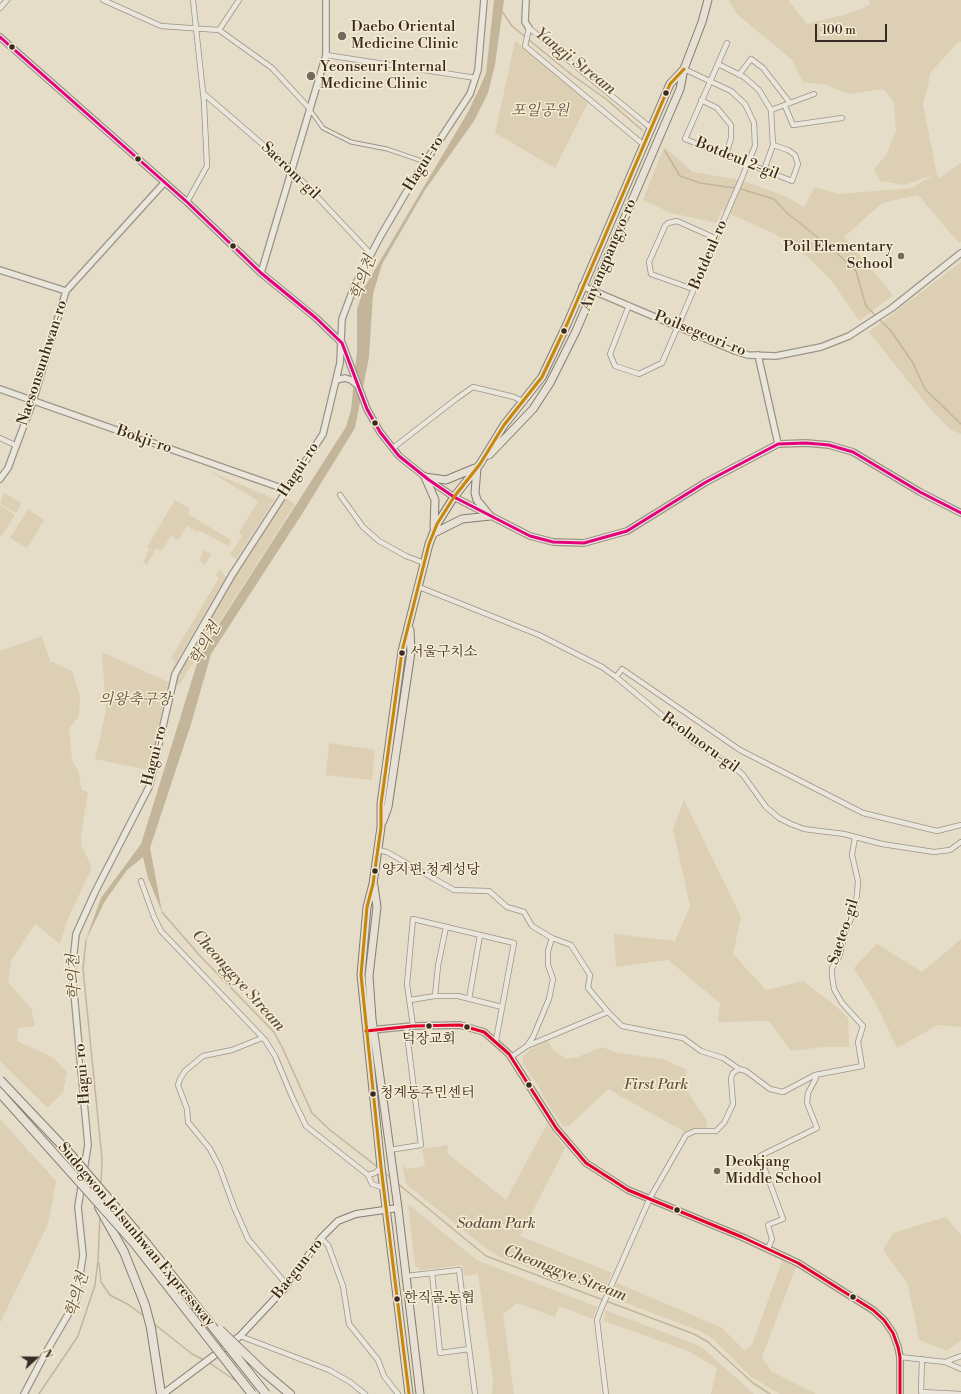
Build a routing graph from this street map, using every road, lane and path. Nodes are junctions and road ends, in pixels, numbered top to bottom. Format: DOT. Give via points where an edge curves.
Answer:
graph roads {
  1 [pos="7,0"];
  2 [pos="103,0"];
  3 [pos="193,0"];
  4 [pos="239,0"];
  5 [pos="326,0"];
  6 [pos="484,0"];
  7 [pos="526,0"];
  8 [pos="708,0"];
  9 [pos="0,8"];
  10 [pos="196,28"];
  11 [pos="529,28"];
  12 [pos="219,30"];
  13 [pos="0,37"];
  14 [pos="727,43"];
  15 [pos="326,55"];
  16 [pos="718,64"];
  17 [pos="684,69"];
  18 [pos="739,75"];
  19 [pos="476,78"];
  20 [pos="710,81"];
  21 [pos="203,93"];
  22 [pos="814,94"];
  23 [pos="701,100"];
  24 [pos="787,105"];
  25 [pos="309,108"];
  26 [pos="771,110"];
  27 [pos="842,118"];
  28 [pos="651,128"];
  29 [pos="644,145"];
  30 [pos="773,146"];
  31 [pos="726,155"];
  32 [pos="425,162"];
  33 [pos="748,164"];
  34 [pos="290,168"];
  35 [pos="764,170"];
  36 [pos="164,183"];
  37 [pos="187,202"];
  38 [pos="715,238"];
  39 [pos="961,253"];
  40 [pos="371,254"];
  41 [pos="0,270"];
  42 [pos="261,273"];
  43 [pos="582,286"];
  44 [pos="693,289"];
  45 [pos="66,291"];
  46 [pos="594,291"];
  47 [pos="629,305"];
  48 [pos="679,326"];
  49 [pos="342,343"];
  50 [pos="758,355"];
  51 [pos="338,379"];
  52 [pos="357,385"];
  53 [pos="0,390"];
  54 [pos="33,401"];
  55 [pos="524,402"];
  56 [pos="0,438"];
  57 [pos="778,444"];
  58 [pos="15,445"];
  59 [pos="393,448"];
  60 [pos="478,466"];
  61 [pos="425,477"];
  62 [pos="0,479"];
  63 [pos="287,490"];
  64 [pos="340,495"];
  65 [pos="454,497"];
  66 [pos="961,512"];
  67 [pos="490,516"];
  68 [pos="434,533"];
  69 [pos="424,563"];
  70 [pos="419,587"];
  71 [pos="616,677"];
  72 [pos="961,825"];
  73 [pos="855,837"];
  74 [pos="961,842"];
  75 [pos="378,850"];
  76 [pos="141,882"];
  77 [pos="373,884"];
  78 [pos="446,927"];
  79 [pos="480,935"];
  80 [pos="552,938"];
  81 [pos="435,996"];
  82 [pos="469,998"];
  83 [pos="410,1000"];
  84 [pos="502,1007"];
  85 [pos="608,1012"];
  86 [pos="406,1026"];
  87 [pos="413,1026"];
  88 [pos="374,1030"];
  89 [pos="366,1031"];
  90 [pos="262,1038"];
  91 [pos="496,1040"];
  92 [pos="527,1046"];
  93 [pos="511,1057"];
  94 [pos="739,1069"];
  95 [pos="815,1075"];
  96 [pos="0,1080"];
  97 [pos="0,1093"];
  98 [pos="389,1150"];
  99 [pos="381,1168"];
  100 [pos="368,1175"];
  101 [pos="383,1187"];
  102 [pos="93,1195"];
  103 [pos="650,1198"];
  104 [pos="398,1208"];
  105 [pos="386,1209"];
  106 [pos="321,1238"];
  107 [pos="768,1249"];
  108 [pos="432,1273"];
  109 [pos="406,1276"];
  110 [pos="287,1285"];
  111 [pos="198,1308"];
  112 [pos="240,1336"];
  113 [pos="469,1349"];
  114 [pos="961,1356"];
  115 [pos="900,1357"];
  116 [pos="922,1359"];
  117 [pos="945,1362"];
  118 [pos="961,1369"];
  119 [pos="24,1394"];
  120 [pos="161,1394"];
  121 [pos="252,1394"];
  122 [pos="266,1394"];
  123 [pos="290,1394"];
  124 [pos="365,1394"];
  125 [pos="398,1394"];
  126 [pos="409,1394"];
  127 [pos="420,1394"];
  128 [pos="475,1394"];
  129 [pos="606,1394"];
  130 [pos="900,1394"];
  131 [pos="961,1394"];
  1 -- 9 [label="street"];
  2 -- 10 [label="street" via="161,26"];
  3 -- 10 [label="street"];
  4 -- 12 [label="street"];
  5 -- 15 [label="street"];
  6 -- 19 [label="street, Hagui-ro"];
  7 -- 11 [label="street" via="525,22"];
  8 -- 17 [label="main road, Anyangpangyo-ro"];
  10 -- 12 [label="street"];
  10 -- 21 [label="street"];
  11 -- 28 [label="street"];
  11 -- 29 [label="street" via="525,46"];
  12 -- 25 [label="street" via="272,68"];
  13 -- 36 [label="street"];
  14 -- 16 [label="street, Botdeul 2-gil"];
  15 -- 19 [label="street"];
  15 -- 25 [label="street"];
  16 -- 18 [label="street"];
  16 -- 20 [label="street, Botdeul 2-gil"];
  17 -- 20 [label="street, Botdeul-ro"];
  17 -- 28 [label="main road, Anyangpangyo-ro" via="670,84"];
  17 -- 46 [label="main road, Anyangpangyo-ro" via="680,89"];
  18 -- 24 [label="street" via="751,59 763,68"];
  18 -- 26 [label="street" via="759,90"];
  19 -- 32 [label="street, Hagui-ro" via="470,94"];
  20 -- 23 [label="street, Botdeul 2-gil"];
  20 -- 33 [label="street, Botdeul-ro" via="736,95 745,104 754,123 755,146"];
  21 -- 34 [label="street, Saerom-gil"];
  21 -- 37 [label="street" via="207,166"];
  22 -- 24 [label="street"];
  23 -- 31 [label="street" via="717,108 731,125 731,138"];
  23 -- 31 [label="street, Botdeul 2-gil" via="685,138"];
  24 -- 26 [label="street"];
  24 -- 27 [label="street" via="793,125"];
  25 -- 32 [label="street" via="323,128 351,142 387,149"];
  25 -- 34 [label="street"];
  26 -- 30 [label="street"];
  28 -- 29 [label="main road, Anyangpangyo-ro"];
  29 -- 43 [label="main road, Anyangpangyo-ro"];
  30 -- 35 [label="street"];
  30 -- 35 [label="street, Botdeul 2-gil" via="795,155 798,164 792,181"];
  31 -- 33 [label="street, Botdeul 2-gil"];
  32 -- 40 [label="street, Hagui-ro"];
  33 -- 35 [label="street, Botdeul 2-gil"];
  33 -- 38 [label="street, Botdeul-ro"];
  34 -- 40 [label="street, Saerom-gil"];
  34 -- 42 [label="street"];
  36 -- 37 [label="street"];
  36 -- 45 [label="street, Naesonsunhwan-ro"];
  37 -- 42 [label="street"];
  38 -- 44 [label="street, Botdeul-ro"];
  38 -- 44 [label="street" via="677,221 668,223 648,262 651,274"];
  39 -- 50 [label="street, Poilsegeori-ro" via="880,316 849,336 821,347 776,356"];
  40 -- 49 [label="street, Hagui-ro" via="354,287 342,319"];
  41 -- 45 [label="street"];
  42 -- 49 [label="street"];
  43 -- 46 [label="street, Poilsegeori-ro"];
  43 -- 55 [label="main road, Anyangpangyo-ro" via="542,378"];
  44 -- 48 [label="street, Botdeul-ro"];
  45 -- 54 [label="street, Naesonsunhwan-ro"];
  46 -- 47 [label="street, Poilsegeori-ro"];
  46 -- 60 [label="main road, Anyangpangyo-ro" via="550,383 533,409"];
  47 -- 48 [label="street, Poilsegeori-ro"];
  47 -- 48 [label="street, Botdeul-ro" via="610,354 615,366 639,374 662,363"];
  48 -- 50 [label="street, Poilsegeori-ro" via="748,355"];
  49 -- 51 [label="street, Hagui-ro"];
  49 -- 52 [label="street"];
  50 -- 57 [label="street"];
  51 -- 52 [label="street" via="351,380"];
  51 -- 63 [label="street, Hagui-ro" via="323,434"];
  52 -- 59 [label="street" via="380,432"];
  53 -- 54 [label="street, Bokji-ro"];
  54 -- 58 [label="street, Naesonsunhwan-ro"];
  54 -- 63 [label="street, Bokji-ro"];
  55 -- 59 [label="street" via="473,387"];
  55 -- 60 [label="main road, Anyangpangyo-ro" via="504,425"];
  56 -- 58 [label="street"];
  57 -- 66 [label="street" via="829,445 853,452 920,492"];
  57 -- 67 [label="street" via="706,482 627,531 603,539 584,543 553,542 530,536"];
  58 -- 62 [label="street, Naesonsunhwan-ro" via="8,468"];
  59 -- 61 [label="street"];
  60 -- 61 [label="main road" via="446,480"];
  60 -- 65 [label="main road, Anyangpangyo-ro"];
  60 -- 67 [label="main road" via="475,494"];
  61 -- 65 [label="street"];
  61 -- 68 [label="main road" via="435,500"];
  63 -- 119 [label="street, Hagui-ro" via="232,574 175,674 149,787 76,934 72,971 88,1145 78,1207 83,1255 76,1301"];
  64 -- 69 [label="street" via="363,527 379,541"];
  65 -- 67 [label="street"];
  65 -- 68 [label="main road, Anyangpangyo-ro"];
  67 -- 68 [label="main road" via="462,519"];
  68 -- 69 [label="main road, Anyangpangyo-ro"];
  69 -- 70 [label="main road, Anyangpangyo-ro"];
  70 -- 71 [label="street, Beolmoru-gil" via="539,635 602,667"];
  70 -- 75 [label="main road, Anyangpangyo-ro" via="401,659 381,804"];
  71 -- 72 [label="street" via="622,670 740,750 863,813 937,831"];
  71 -- 73 [label="street, Beolmoru-gil" via="695,743 734,767 743,775 766,807 779,818 804,829"];
  73 -- 74 [label="street, Beolmoru-gil" via="934,852 950,850"];
  73 -- 95 [label="street, Saeteo-gil" via="852,855 858,881 857,895 839,957 832,968 832,976 834,989 842,1003 862,1026 858,1042 862,1066"];
  75 -- 77 [label="main road, Anyangpangyo-ro"];
  75 -- 80 [label="street, Saeteo-gil" via="387,852 454,890 489,891 507,907 524,912 532,926"];
  76 -- 90 [label="street" via="162,932"];
  77 -- 88 [label="main road, Anyangpangyo-ro" via="377,907 369,976"];
  77 -- 89 [label="main road, Anyangpangyo-ro" via="366,907 361,976"];
  78 -- 79 [label="street"];
  78 -- 81 [label="street"];
  78 -- 83 [label="street" via="413,919 407,984"];
  79 -- 82 [label="street"];
  79 -- 84 [label="street" via="514,944"];
  80 -- 85 [label="street, Saeteo-gil" via="572,945 590,975 588,988"];
  80 -- 92 [label="street" via="548,951 548,965 553,978 549,999 542,1020"];
  81 -- 82 [label="street"];
  81 -- 83 [label="street"];
  82 -- 84 [label="street"];
  83 -- 87 [label="street"];
  84 -- 91 [label="street"];
  85 -- 92 [label="street"];
  85 -- 94 [label="street, Saeteo-gil" via="622,1026 683,1038"];
  86 -- 87 [label="street"];
  86 -- 88 [label="street"];
  86 -- 98 [label="street" via="421,1145"];
  87 -- 91 [label="street" via="460,1025 484,1032"];
  88 -- 89 [label="street"];
  88 -- 98 [label="main road, Anyangpangyo-ro"];
  89 -- 99 [label="main road, Anyangpangyo-ro"];
  90 -- 100 [label="street" via="275,1056 306,1126"];
  90 -- 110 [label="street" via="232,1050 203,1056 184,1071 178,1085 187,1108 188,1122 210,1149 219,1166 248,1239"];
  91 -- 93 [label="street"];
  92 -- 93 [label="street"];
  93 -- 103 [label="street" via="556,1128 586,1163 628,1190"];
  94 -- 95 [label="street, Saeteo-gil" via="746,1071 770,1089 782,1092"];
  94 -- 103 [label="street" via="733,1072 730,1078 733,1104 724,1123 716,1131 695,1131 686,1135"];
  95 -- 107 [label="street" via="816,1078 808,1093 808,1103 817,1128 760,1156 783,1219 768,1225 772,1239"];
  96 -- 111 [label="highway, Sudogwon Je1sunhwan Expressway, bridge" via="72,1156"];
  97 -- 102 [label="highway, Sudogwon Je1sunhwan Expressway, bridge"];
  98 -- 104 [label="main road, Anyangpangyo-ro"];
  99 -- 100 [label="street"];
  99 -- 101 [label="main road, Anyangpangyo-ro"];
  100 -- 101 [label="street" via="372,1184"];
  101 -- 105 [label="main road, Anyangpangyo-ro"];
  102 -- 120 [label="highway, bridge" via="136,1279 151,1328"];
  102 -- 121 [label="highway, Sudogwon Je1sunhwan Expressway, bridge" via="134,1243"];
  103 -- 107 [label="street"];
  103 -- 129 [label="street" via="597,1320"];
  104 -- 105 [label="main road, Baegun-ro"];
  104 -- 109 [label="main road, Anyangpangyo-ro"];
  105 -- 106 [label="main road, Baegun-ro" via="356,1214 338,1222"];
  105 -- 126 [label="main road, Anyangpangyo-ro"];
  106 -- 110 [label="main road, Baegun-ro"];
  106 -- 125 [label="street" via="328,1245 343,1286 349,1324 378,1360 384,1376"];
  107 -- 115 [label="street" via="798,1263 872,1310 884,1320 893,1333"];
  108 -- 109 [label="street"];
  108 -- 113 [label="street" via="459,1270"];
  108 -- 113 [label="street" via="440,1353"];
  109 -- 127 [label="main road, Anyangpangyo-ro"];
  110 -- 112 [label="main road, Baegun-ro"];
  111 -- 122 [label="highway, Sudogwon Je1sunhwan Expressway, bridge"];
  111 -- 123 [label="highway, bridge"];
  112 -- 120 [label="main road, Baegun-ro"];
  112 -- 124 [label="street" via="329,1370"];
  113 -- 128 [label="street"];
  114 -- 117 [label="street"];
  115 -- 116 [label="street"];
  115 -- 130 [label="street"];
  116 -- 117 [label="street"];
  116 -- 131 [label="street" via="921,1392"];
  117 -- 118 [label="street"];
}
